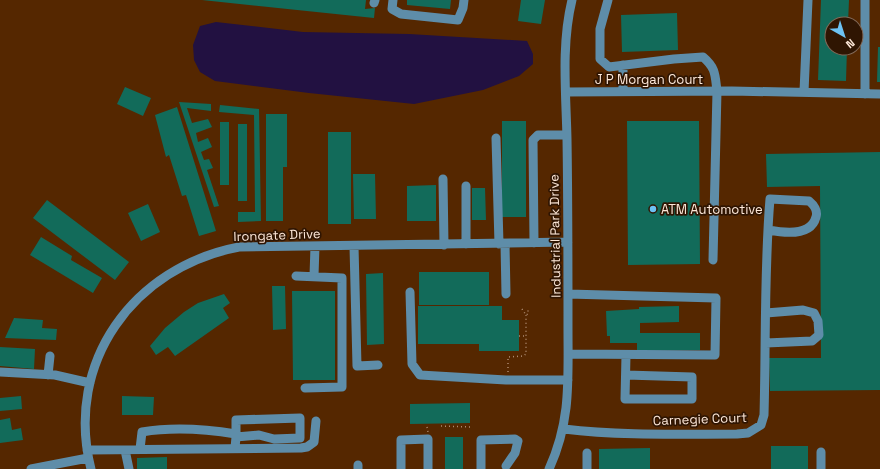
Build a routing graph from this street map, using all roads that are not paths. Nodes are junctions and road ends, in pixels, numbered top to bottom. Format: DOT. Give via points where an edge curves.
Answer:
graph roads {
  1 [pos="393,0"];
  2 [pos="464,0"];
  3 [pos="572,0"];
  4 [pos="608,0"];
  5 [pos="808,0"];
  6 [pos="865,0"];
  7 [pos="623,65"];
  8 [pos="717,91"];
  9 [pos="566,92"];
  10 [pos="623,92"];
  11 [pos="804,92"];
  12 [pos="865,94"];
  13 [pos="880,94"];
  14 [pos="566,136"];
  15 [pos="496,138"];
  16 [pos="443,179"];
  17 [pos="466,186"];
  18 [pos="769,230"];
  19 [pos="568,242"];
  20 [pos="534,243"];
  21 [pos="466,244"];
  22 [pos="502,244"];
  23 [pos="444,245"];
  24 [pos="315,246"];
  25 [pos="354,246"];
  26 [pos="713,260"];
  27 [pos="296,276"];
  28 [pos="314,276"];
  29 [pos="410,292"];
  30 [pos="506,294"];
  31 [pos="568,294"];
  32 [pos="766,313"];
  33 [pos="766,343"];
  34 [pos="568,354"];
  35 [pos="626,355"];
  36 [pos="50,356"];
  37 [pos="378,365"];
  38 [pos="0,372"];
  39 [pos="48,375"];
  40 [pos="626,375"];
  41 [pos="568,380"];
  42 [pos="90,383"];
  43 [pos="305,388"];
  44 [pos="316,421"];
  45 [pos="564,429"];
  46 [pos="236,436"];
  47 [pos="235,448"];
  48 [pos="140,449"];
  49 [pos="125,450"];
  50 [pos="821,452"];
  51 [pos="586,453"];
  52 [pos="87,454"];
  53 [pos="506,468"];
  54 [pos="31,469"];
  55 [pos="91,469"];
  56 [pos="129,469"];
  57 [pos="401,469"];
  58 [pos="428,469"];
  59 [pos="481,469"];
  60 [pos="549,469"];
  61 [pos="586,469"];
  62 [pos="821,469"];
  1 -- 2 [label="street" via="392,9 401,14 458,20"];
  3 -- 9 [label="street, Industrial Park Drive" via="568,25"];
  4 -- 7 [label="street" via="600,29 600,59 609,67"];
  5 -- 11 [label="street"];
  6 -- 12 [label="street"];
  7 -- 8 [label="street" via="703,57 714,71"];
  7 -- 10 [label="street"];
  8 -- 10 [label="street, J P Morgan Court"];
  8 -- 11 [label="street, J P Morgan Court"];
  8 -- 26 [label="street"];
  9 -- 10 [label="street, J P Morgan Court"];
  9 -- 14 [label="street, Industrial Park Drive"];
  11 -- 12 [label="street, J P Morgan Court"];
  12 -- 13 [label="street, J P Morgan Court"];
  14 -- 19 [label="street, Industrial Park Drive"];
  14 -- 20 [label="street" via="538,135 533,140"];
  15 -- 22 [label="street"];
  16 -- 23 [label="street"];
  17 -- 21 [label="street"];
  18 -- 18 [label="street, Carnegie Court" via="808,230 817,215 814,205 809,201 770,199"];
  18 -- 32 [label="street, Carnegie Court"];
  19 -- 20 [label="street, Irongate Drive"];
  19 -- 31 [label="street, Industrial Park Drive"];
  20 -- 22 [label="street, Irongate Drive"];
  21 -- 22 [label="street, Irongate Drive"];
  21 -- 23 [label="street, Irongate Drive"];
  22 -- 30 [label="street"];
  23 -- 25 [label="street, Irongate Drive"];
  24 -- 25 [label="street, Irongate Drive"];
  24 -- 28 [label="street"];
  24 -- 42 [label="street, Irongate Drive" via="234,248 212,253 173,271 145,292 116,324 102,347"];
  25 -- 37 [label="street" via="357,366"];
  27 -- 28 [label="street"];
  28 -- 43 [label="street" via="342,278 342,387"];
  29 -- 41 [label="street" via="412,364 420,375 506,380"];
  31 -- 34 [label="street, Industrial Park Drive"];
  31 -- 35 [label="street" via="716,298 715,355"];
  32 -- 33 [label="street, Carnegie Court"];
  32 -- 33 [label="street" via="803,310 814,313 818,321 818,335 812,341"];
  33 -- 45 [label="street, Carnegie Court" via="764,415 761,425 748,433 632,434"];
  34 -- 35 [label="street"];
  34 -- 41 [label="street, Industrial Park Drive"];
  35 -- 40 [label="street"];
  36 -- 39 [label="street"];
  38 -- 39 [label="street"];
  39 -- 42 [label="street"];
  40 -- 40 [label="street" via="692,377 692,399 625,399"];
  41 -- 45 [label="street, Industrial Park Drive"];
  42 -- 52 [label="street, Irongate Drive" via="86,407"];
  44 -- 47 [label="street" via="314,442 307,448"];
  45 -- 60 [label="street, Industrial Park Drive"];
  46 -- 46 [label="street" via="300,438 300,418 236,420"];
  46 -- 47 [label="street"];
  46 -- 48 [label="street" via="176,429 151,430 142,432"];
  47 -- 48 [label="street"];
  48 -- 49 [label="street"];
  49 -- 52 [label="street"];
  49 -- 56 [label="street"];
  50 -- 62 [label="street"];
  51 -- 61 [label="street"];
  52 -- 54 [label="street"];
  52 -- 55 [label="street, Irongate Drive"];
  53 -- 59 [label="street" via="515,453 518,441 515,439 481,440"];
  57 -- 58 [label="street" via="401,440 428,439"];
}
